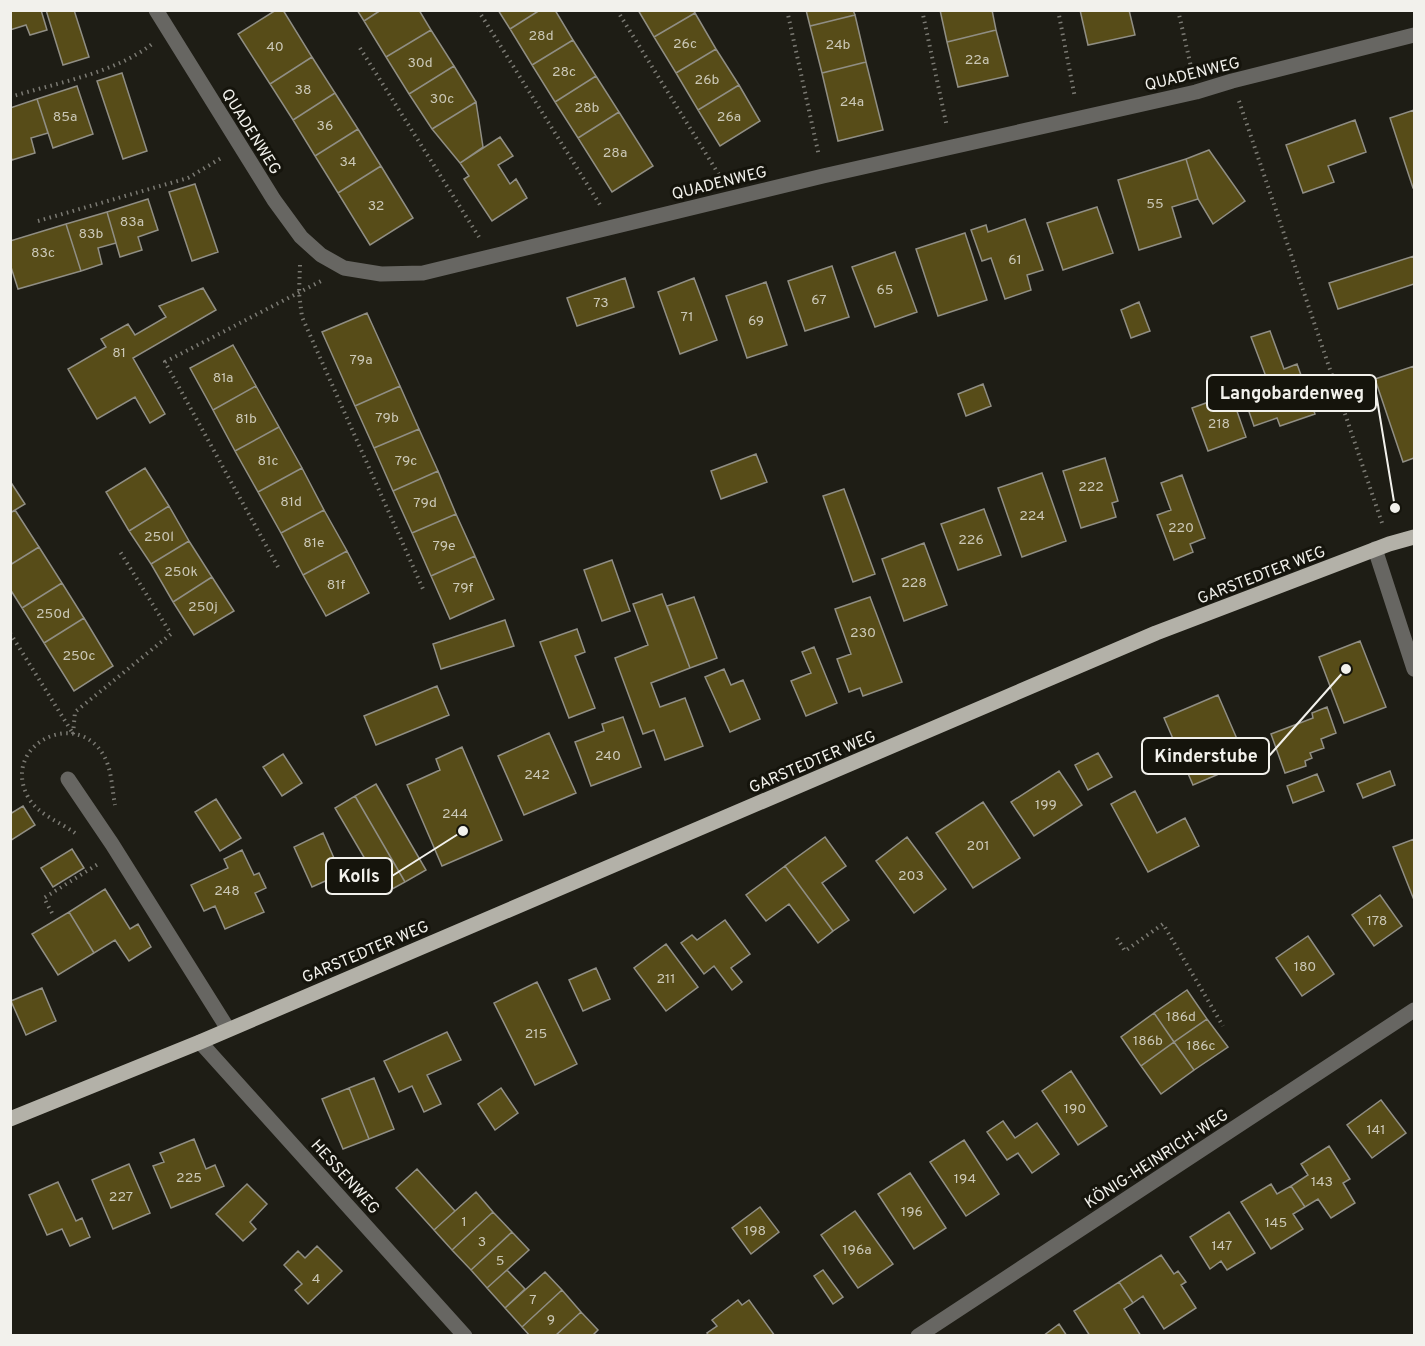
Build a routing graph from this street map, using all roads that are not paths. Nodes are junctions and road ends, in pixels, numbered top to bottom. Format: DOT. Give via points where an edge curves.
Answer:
graph roads {
  1 [pos="156,10"];
  2 [pos="1414,35"];
  3 [pos="1414,537"];
  4 [pos="1382,546"];
  5 [pos="1414,669"];
  6 [pos="68,779"];
  7 [pos="1414,1010"];
  8 [pos="228,1029"];
  9 [pos="200,1041"];
  10 [pos="10,1119"];
  11 [pos="465,1335"];
  12 [pos="918,1335"];
  1 -- 2 [label="street, QUADENWEG" via="301,237 344,268 381,274 423,273 733,197 1196,93"];
  3 -- 4 [label="main road, GARSTEDTER WEG"];
  4 -- 5 [label="street"];
  4 -- 8 [label="main road, GARSTEDTER WEG" via="1156,633"];
  6 -- 8 [label="street"];
  7 -- 12 [label="street, KÖNIG-HEINRICH-WEG"];
  8 -- 9 [label="main road, GARSTEDTER WEG"];
  9 -- 10 [label="main road, GARSTEDTER WEG"];
  9 -- 11 [label="street, HESSENWEG"];
}
